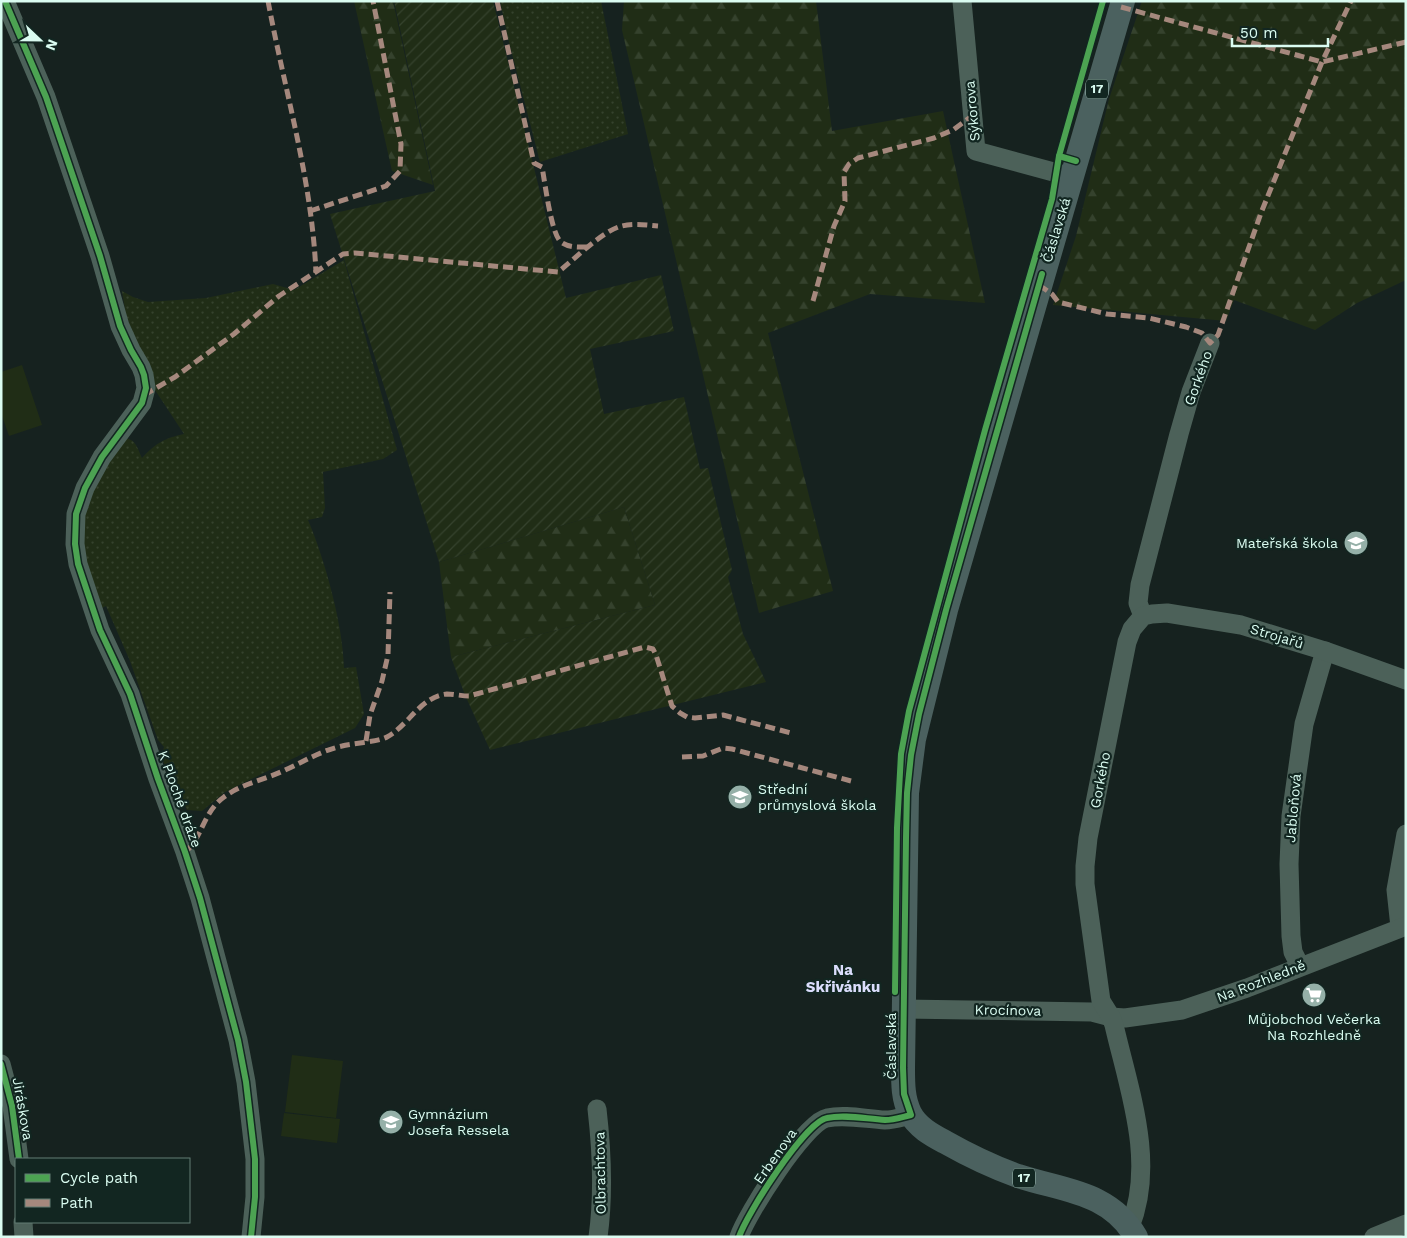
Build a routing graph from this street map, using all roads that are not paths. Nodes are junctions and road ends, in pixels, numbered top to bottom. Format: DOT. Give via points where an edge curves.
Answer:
graph roads {
  1 [pos="5,1"];
  2 [pos="962,1"];
  3 [pos="1123,1"];
  4 [pos="1072,177"];
  5 [pos="1210,343"];
  6 [pos="1143,616"];
  7 [pos="1325,651"];
  8 [pos="1406,680"];
  9 [pos="1406,834"];
  10 [pos="1403,927"];
  11 [pos="1300,966"];
  12 [pos="904,1008"];
  13 [pos="1111,1017"];
  14 [pos="1,1064"];
  15 [pos="597,1109"];
  16 [pos="911,1115"];
  17 [pos="19,1158"];
  18 [pos="23,1223"];
  19 [pos="1406,1224"];
  20 [pos="1133,1232"];
  21 [pos="24,1237"];
  22 [pos="251,1237"];
  23 [pos="598,1237"];
  24 [pos="739,1237"];
  25 [pos="1374,1237"];
  1 -- 22 [label="street, K Ploché dráze" via="46,96 120,326 144,375 144,395 136,412 102,457 85,488 76,514 75,544 80,572 100,630 130,694 186,852 238,1040 255,1160"];
  2 -- 4 [label="street, Sýkorova" via="976,151"];
  3 -- 4 [label="main road, Čáslavská / 17"];
  4 -- 12 [label="main road, Čáslavská / 17" via="946,610 914,739 907,793"];
  5 -- 6 [label="street, Gorkého" via="1181,425 1140,585 1138,604"];
  6 -- 7 [label="street, Strojařů" via="1167,613 1216,620 1275,634"];
  6 -- 13 [label="street, Gorkého" via="1132,628 1127,642 1085,866 1101,1001"];
  7 -- 8 [label="street, Strojařů"];
  7 -- 11 [label="street, Jabloňová" via="1304,724 1291,816 1290,936"];
  9 -- 10 [label="street" via="1396,890"];
  10 -- 11 [label="street, Na Rozhledně"];
  11 -- 13 [label="street, Na Rozhledně" via="1182,1010 1132,1018"];
  12 -- 13 [label="street, Krocínova" via="1092,1012"];
  12 -- 16 [label="main road, Čáslavská / 17" via="903,1082"];
  13 -- 20 [label="street, Gorkého" via="1140,1147 1140,1181"];
  14 -- 17 [label="street, Jiráskova" via="12,1106"];
  15 -- 23 [label="street, Olbrachtova" via="602,1189"];
  16 -- 20 [label="main road, Čáslavská / 17" via="926,1131 973,1157 1018,1176 1100,1201 1117,1213"];
  16 -- 24 [label="street, Erbenova" via="886,1120 826,1118 814,1124 786,1158"];
  18 -- 21 [label="street"];
  19 -- 25 [label="street"];
}
